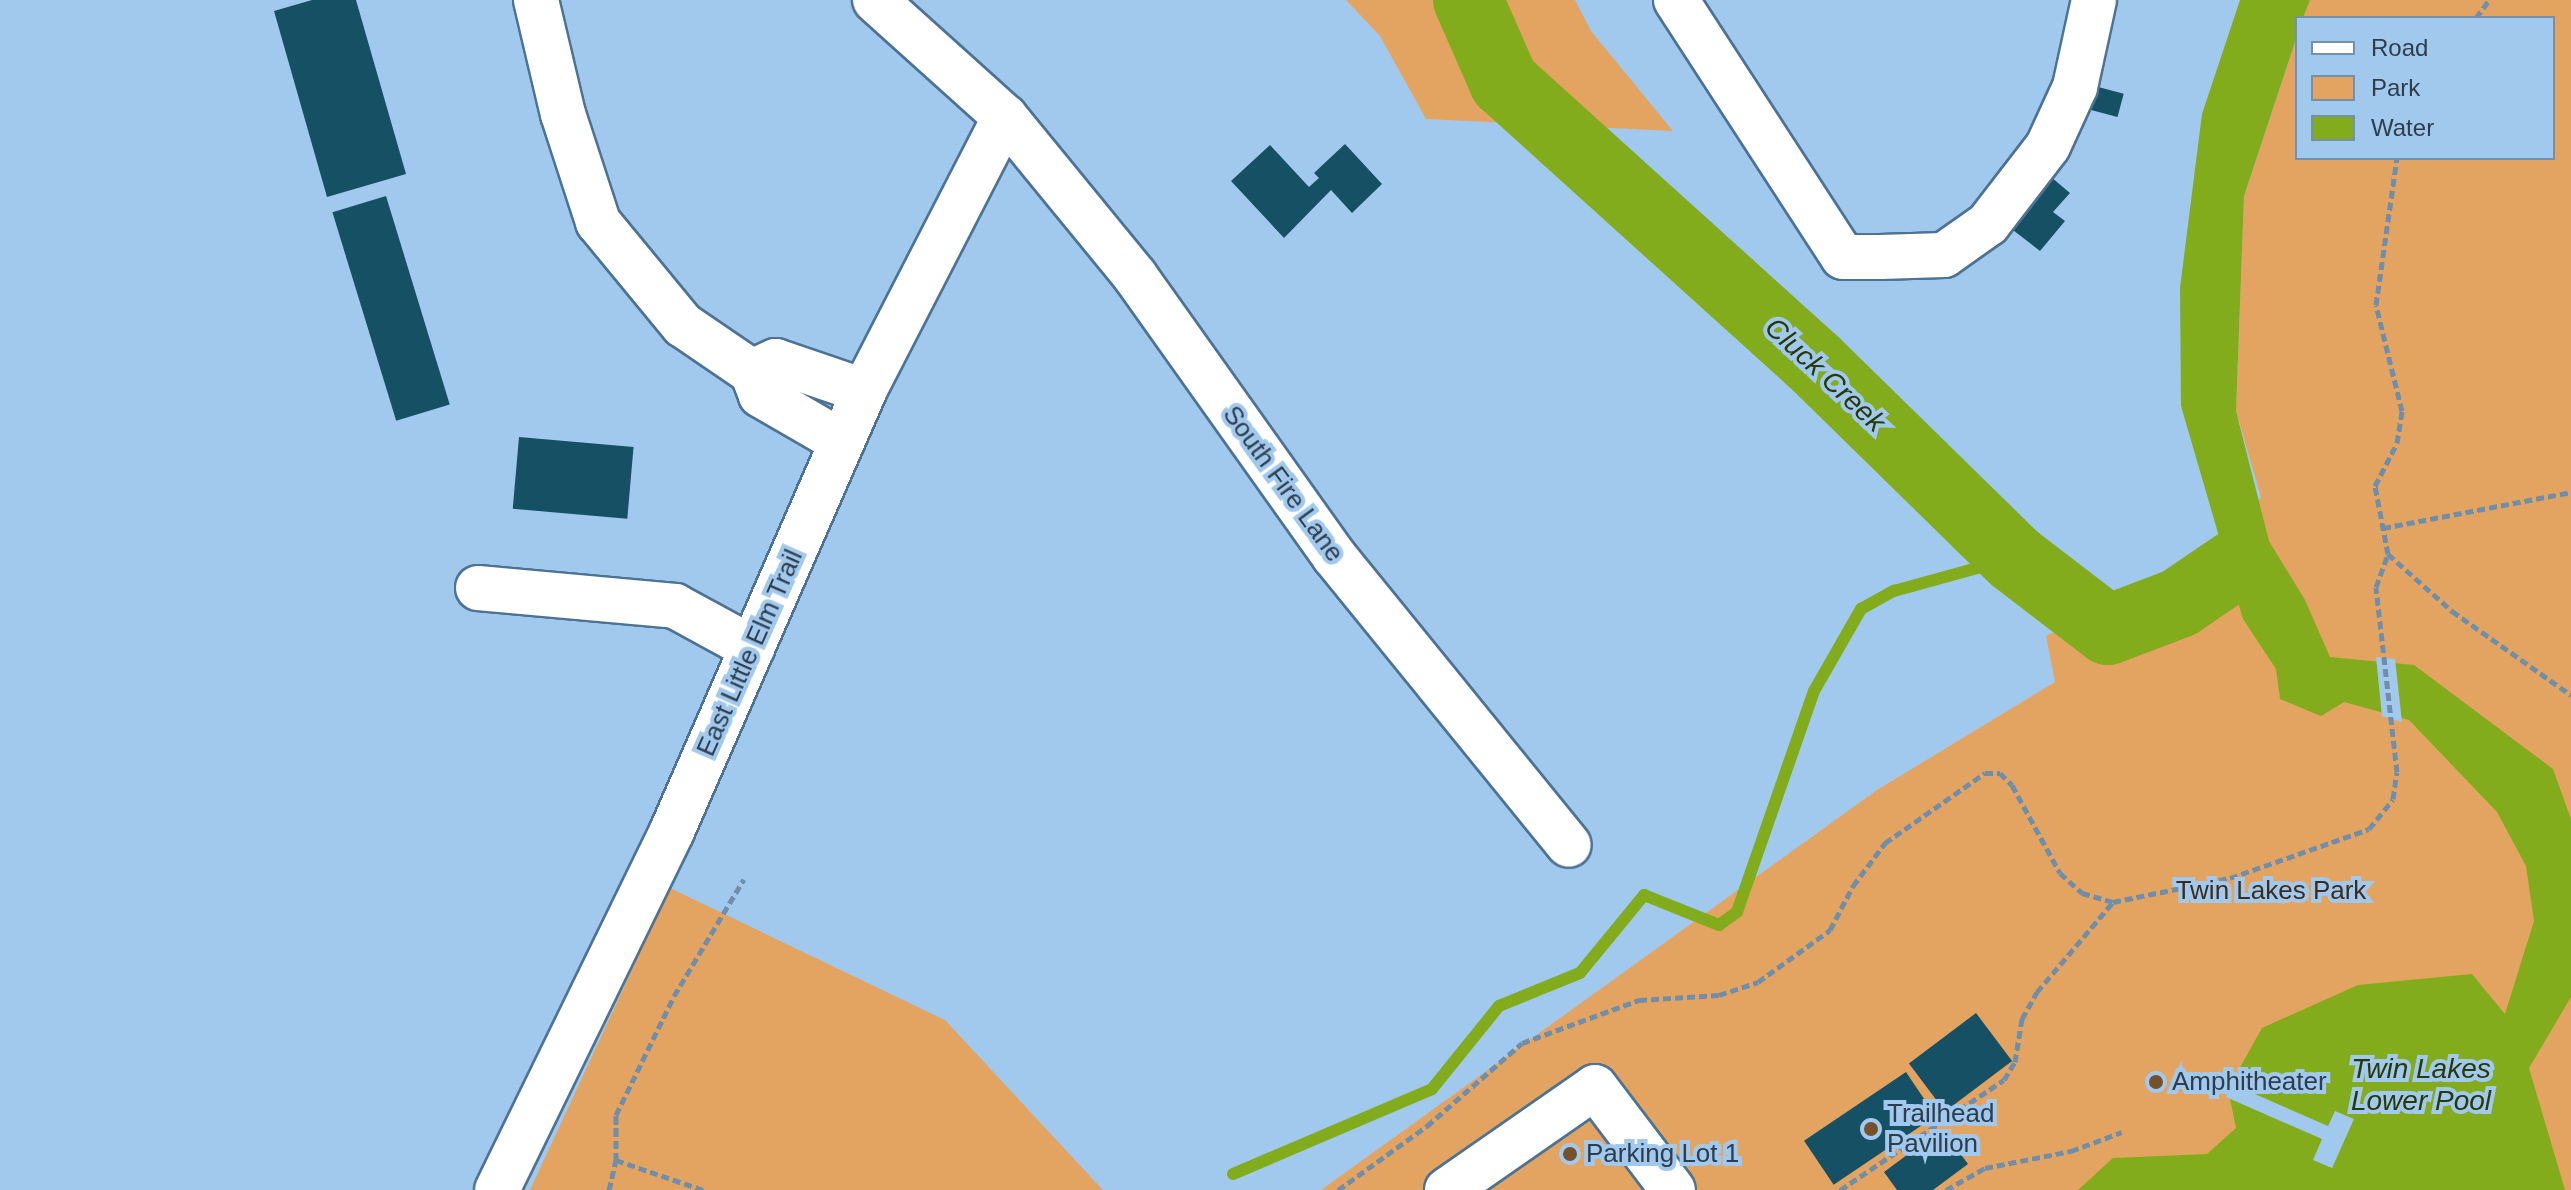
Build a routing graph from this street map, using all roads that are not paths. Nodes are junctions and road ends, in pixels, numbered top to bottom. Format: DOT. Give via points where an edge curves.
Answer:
graph roads {
  1 [pos="536,0"];
  2 [pos="875,0"];
  3 [pos="1676,0"];
  4 [pos="2094,0"];
  5 [pos="1005,117"];
  6 [pos="752,372"];
  7 [pos="864,391"];
  8 [pos="842,442"];
  9 [pos="478,588"];
  10 [pos="752,648"];
  11 [pos="1569,845"];
  12 [pos="497,1190"];
  13 [pos="1447,1190"];
  14 [pos="1673,1190"];
  1 -- 6 [label="street" via="563,114 598,222 683,325"];
  2 -- 5 [label="street, South Fire Lane"];
  3 -- 4 [label="street" via="1843,257 1944,255 1988,224 2048,146 2075,87"];
  5 -- 7 [label="street, East Little Elm Trail"];
  5 -- 11 [label="street, South Fire Lane" via="1135,276 1334,556"];
  6 -- 7 [label="street" via="776,361"];
  6 -- 8 [label="street" via="761,395"];
  7 -- 8 [label="street, East Little Elm Trail"];
  8 -- 10 [label="street, East Little Elm Trail"];
  9 -- 10 [label="street" via="675,606"];
  10 -- 12 [label="street, East Little Elm Trail" via="672,831"];
  13 -- 14 [label="street" via="1595,1087"];
}
